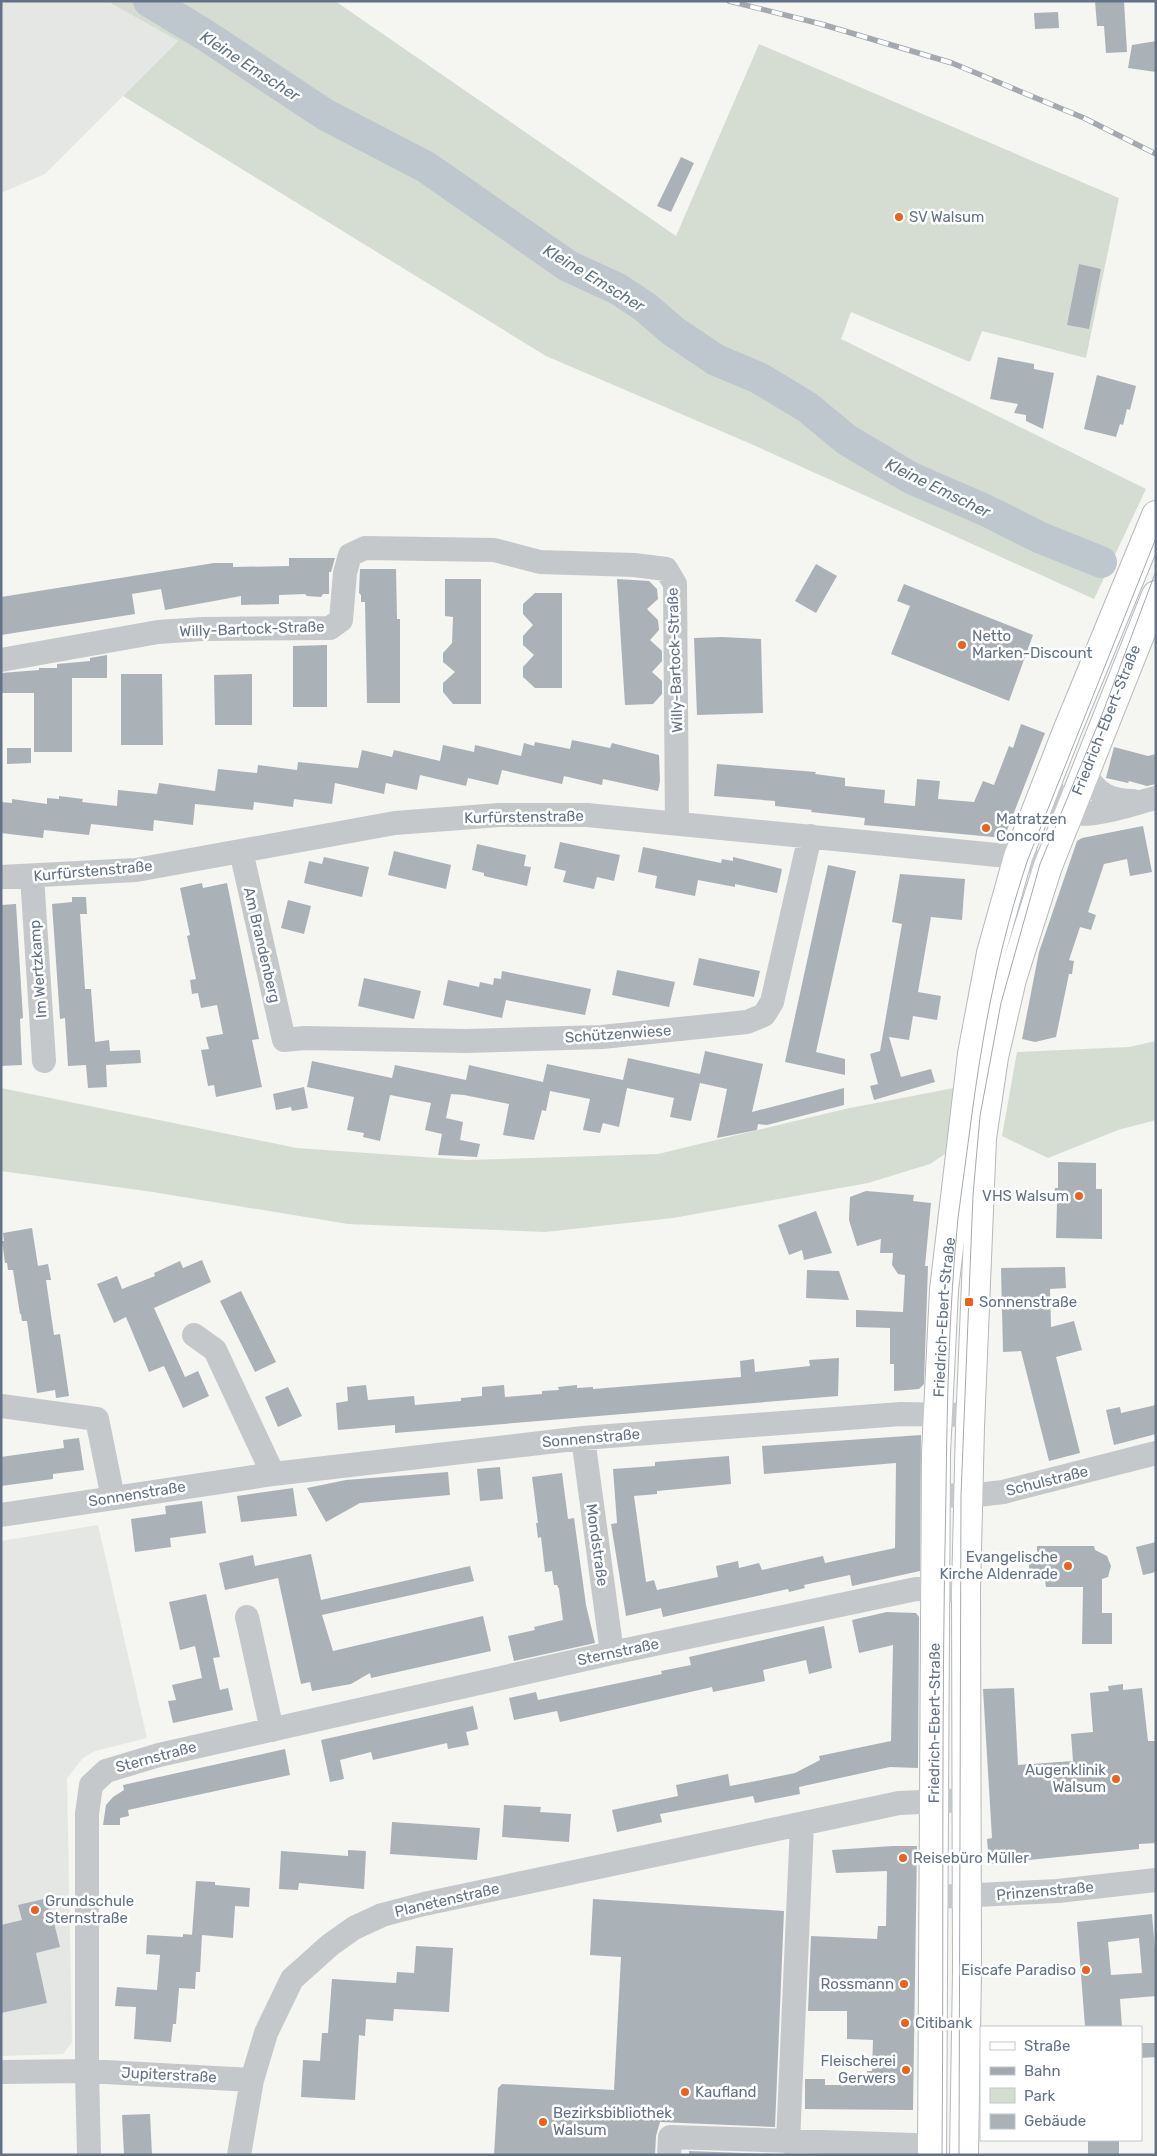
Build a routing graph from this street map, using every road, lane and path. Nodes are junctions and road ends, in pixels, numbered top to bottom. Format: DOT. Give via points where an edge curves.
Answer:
graph roads {
  1 [pos="1156,515"];
  2 [pos="1156,595"];
  3 [pos="1,660"];
  4 [pos="1085,774"];
  5 [pos="1049,779"];
  6 [pos="1149,800"];
  7 [pos="1069,813"];
  8 [pos="677,822"];
  9 [pos="810,836"];
  10 [pos="240,851"];
  11 [pos="1018,857"];
  12 [pos="1048,866"];
  13 [pos="32,876"];
  14 [pos="1,877"];
  15 [pos="284,1040"];
  16 [pos="44,1061"];
  17 [pos="194,1335"];
  18 [pos="1,1406"];
  19 [pos="938,1414"];
  20 [pos="970,1415"];
  21 [pos="582,1438"];
  22 [pos="1156,1453"];
  23 [pos="273,1474"];
  24 [pos="936,1495"];
  25 [pos="969,1496"];
  26 [pos="113,1498"];
  27 [pos="1,1515"];
  28 [pos="934,1590"];
  29 [pos="966,1590"];
  30 [pos="247,1617"];
  31 [pos="612,1653"];
  32 [pos="272,1730"];
  33 [pos="966,1800"];
  34 [pos="935,1801"];
  35 [pos="802,1824"];
  36 [pos="1156,1880"];
  37 [pos="935,1897"];
  38 [pos="966,1897"];
  39 [pos="86,2071"];
  40 [pos="1,2072"];
  41 [pos="252,2080"];
  42 [pos="788,2142"];
  43 [pos="923,2150"];
  44 [pos="89,2155"];
  45 [pos="239,2155"];
  46 [pos="669,2155"];
  47 [pos="964,2155"];
  1 -- 5 [label="main road, Friedrich-Ebert-Straße"];
  2 -- 4 [label="main road, Friedrich-Ebert-Straße"];
  3 -- 8 [label="street, Willy-Bartock-Straße" via="158,632 330,628 342,620 345,573 350,555 365,548 494,550 540,562 666,569 675,584"];
  4 -- 6 [label="street" via="1102,796 1118,801"];
  4 -- 7 [label="main road, Friedrich-Ebert-Straße"];
  5 -- 7 [label="street" via="1056,802"];
  5 -- 11 [label="main road, Friedrich-Ebert-Straße"];
  6 -- 7 [label="street" via="1083,814"];
  7 -- 12 [label="main road, Friedrich-Ebert-Straße"];
  8 -- 9 [label="street, Kurfürstenstraße"];
  8 -- 10 [label="street, Kurfürstenstraße" via="588,815 499,815 395,823"];
  9 -- 11 [label="street, Kurfürstenstraße"];
  9 -- 15 [label="street, Schützenwiese" via="772,1002 764,1015 748,1022 602,1037 466,1041"];
  10 -- 13 [label="street, Kurfürstenstraße" via="136,870"];
  10 -- 15 [label="street, Am Brandenberg"];
  11 -- 12 [label="street, Kurfürstenstraße"];
  11 -- 19 [label="main road, Friedrich-Ebert-Straße" via="991,953 972,1054 944,1290"];
  12 -- 20 [label="main road, Friedrich-Ebert-Straße" via="1012,979 994,1058 982,1138"];
  13 -- 14 [label="street, Kurfürstenstraße"];
  13 -- 16 [label="street, Im Wertzkamp"];
  17 -- 23 [label="street" via="215,1350"];
  18 -- 26 [label="street" via="97,1419"];
  19 -- 20 [label="street, Sonnenstraße"];
  19 -- 21 [label="street, Sonnenstraße"];
  19 -- 24 [label="main road, Friedrich-Ebert-Straße"];
  20 -- 25 [label="main road, Friedrich-Ebert-Straße"];
  21 -- 23 [label="street, Sonnenstraße"];
  21 -- 31 [label="street, Mondstraße"];
  22 -- 25 [label="street, Schulstraße" via="1003,1492"];
  23 -- 26 [label="street, Sonnenstraße"];
  24 -- 25 [label="street, Schulstraße"];
  24 -- 28 [label="main road, Friedrich-Ebert-Straße"];
  25 -- 29 [label="main road, Friedrich-Ebert-Straße"];
  26 -- 27 [label="street, Sonnenstraße"];
  28 -- 29 [label="street, Sternstraße"];
  28 -- 31 [label="street, Sternstraße" via="916,1589"];
  28 -- 34 [label="main road, Friedrich-Ebert-Straße"];
  29 -- 33 [label="main road, Friedrich-Ebert-Straße"];
  30 -- 32 [label="street"];
  31 -- 32 [label="street, Sternstraße"];
  32 -- 39 [label="street, Sternstraße" via="150,1757 106,1771 90,1785 86,1814"];
  33 -- 34 [label="street, Planetenstraße"];
  33 -- 38 [label="main road, Friedrich-Ebert-Straße"];
  34 -- 35 [label="street, Planetenstraße" via="899,1803"];
  34 -- 37 [label="main road, Friedrich-Ebert-Straße"];
  35 -- 41 [label="street, Planetenstraße" via="382,1915 330,1945 292,1979 266,2033"];
  35 -- 42 [label="street"];
  36 -- 38 [label="street, Prinzenstraße"];
  37 -- 38 [label="street, Prinzenstraße"];
  37 -- 43 [label="main road, Friedrich-Ebert-Straße"];
  38 -- 47 [label="main road, Friedrich-Ebert-Straße"];
  39 -- 40 [label="street, Jupiterstraße"];
  39 -- 41 [label="street, Jupiterstraße"];
  39 -- 44 [label="street"];
  41 -- 45 [label="street, Planetenstraße"];
  42 -- 43 [label="street"];
  42 -- 46 [label="street" via="670,2137"];
}
